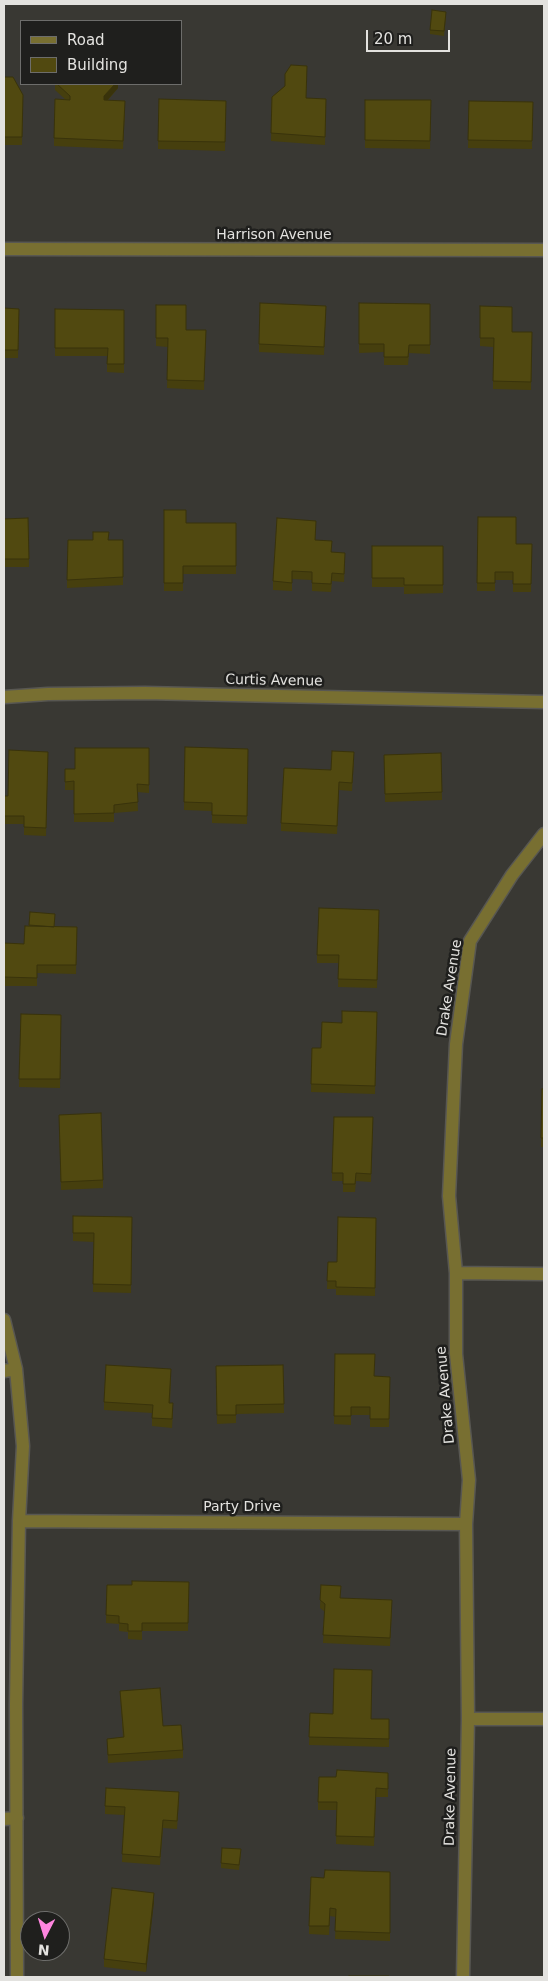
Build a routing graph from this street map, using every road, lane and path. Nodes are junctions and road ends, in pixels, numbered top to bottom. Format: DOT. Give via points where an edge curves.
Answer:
graph roads {
  1 [pos="4,249"];
  2 [pos="544,250"];
  3 [pos="4,697"];
  4 [pos="544,702"];
  5 [pos="544,834"];
  6 [pos="456,1273"];
  7 [pos="544,1274"];
  8 [pos="4,1320"];
  9 [pos="10,1370"];
  10 [pos="19,1521"];
  11 [pos="466,1524"];
  12 [pos="468,1719"];
  13 [pos="544,1719"];
  14 [pos="17,1818"];
  15 [pos="4,1819"];
  16 [pos="17,1977"];
  17 [pos="462,1977"];
  1 -- 2 [label="street, Harrison Avenue"];
  3 -- 4 [label="street, Curtis Avenue" via="145,693"];
  5 -- 6 [label="street, Drake Avenue" via="512,875 470,941 456,1044 449,1196"];
  6 -- 7 [label="street"];
  6 -- 11 [label="street, Drake Avenue" via="456,1354 470,1480"];
  8 -- 9 [label="street"];
  9 -- 10 [label="street" via="23,1446"];
  10 -- 11 [label="street, Party Drive"];
  10 -- 14 [label="street"];
  11 -- 12 [label="street, Drake Avenue"];
  12 -- 13 [label="street"];
  12 -- 17 [label="street, Drake Avenue"];
  14 -- 15 [label="street"];
  14 -- 16 [label="street"];
}
